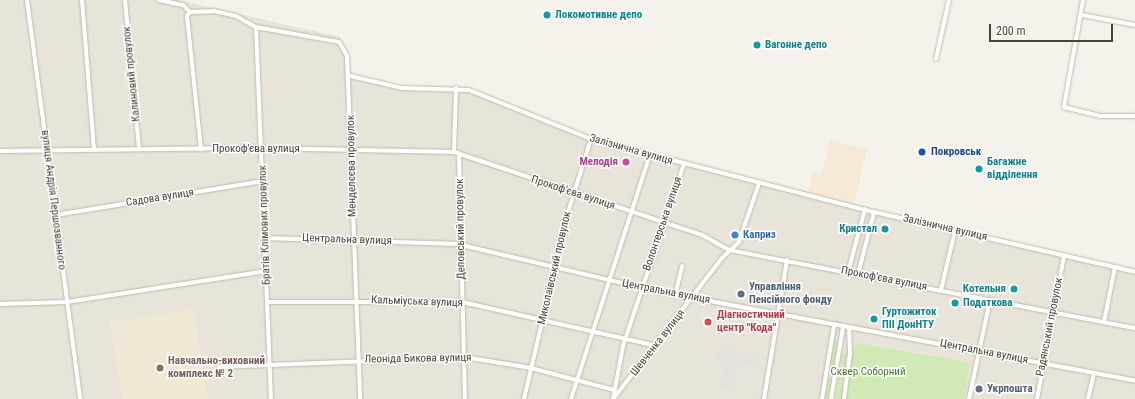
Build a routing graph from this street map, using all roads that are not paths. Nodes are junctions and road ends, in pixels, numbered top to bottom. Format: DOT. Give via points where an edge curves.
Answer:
graph roads {
  1 [pos="27,0"];
  2 [pos="82,0"];
  3 [pos="125,0"];
  4 [pos="159,0"];
  5 [pos="949,0"];
  6 [pos="1083,0"];
  7 [pos="190,12"];
  8 [pos="1082,15"];
  9 [pos="1135,25"];
  10 [pos="256,27"];
  11 [pos="936,59"];
  12 [pos="350,76"];
  13 [pos="456,88"];
  14 [pos="1135,116"];
  15 [pos="591,139"];
  16 [pos="139,148"];
  17 [pos="262,148"];
  18 [pos="201,149"];
  19 [pos="352,149"];
  20 [pos="94,150"];
  21 [pos="0,151"];
  22 [pos="46,151"];
  23 [pos="454,152"];
  24 [pos="459,155"];
  25 [pos="650,155"];
  26 [pos="684,164"];
  27 [pos="263,181"];
  28 [pos="760,183"];
  29 [pos="574,193"];
  30 [pos="865,209"];
  31 [pos="633,212"];
  32 [pos="874,212"];
  33 [pos="56,215"];
  34 [pos="665,223"];
  35 [pos="955,231"];
  36 [pos="265,238"];
  37 [pos="353,240"];
  38 [pos="460,246"];
  39 [pos="729,250"];
  40 [pos="1064,256"];
  41 [pos="787,260"];
  42 [pos="682,266"];
  43 [pos="1115,267"];
  44 [pos="555,269"];
  45 [pos="267,271"];
  46 [pos="848,272"];
  47 [pos="1135,272"];
  48 [pos="858,274"];
  49 [pos="608,280"];
  50 [pos="641,288"];
  51 [pos="941,290"];
  52 [pos="675,295"];
  53 [pos="693,298"];
  54 [pos="357,300"];
  55 [pos="990,300"];
  56 [pos="66,302"];
  57 [pos="268,302"];
  58 [pos="462,302"];
  59 [pos="0,304"];
  60 [pos="1053,312"];
  61 [pos="776,314"];
  62 [pos="541,322"];
  63 [pos="1104,322"];
  64 [pos="834,326"];
  65 [pos="843,327"];
  66 [pos="849,328"];
  67 [pos="1135,328"];
  68 [pos="592,334"];
  69 [pos="625,339"];
  70 [pos="657,346"];
  71 [pos="980,352"];
  72 [pos="464,356"];
  73 [pos="358,360"];
  74 [pos="269,363"];
  75 [pos="1043,364"];
  76 [pos="219,367"];
  77 [pos="531,368"];
  78 [pos="1094,373"];
  79 [pos="1135,380"];
  80 [pos="576,381"];
  81 [pos="614,390"];
  82 [pos="80,399"];
  83 [pos="271,399"];
  84 [pos="360,399"];
  85 [pos="465,399"];
  86 [pos="524,399"];
  87 [pos="571,399"];
  88 [pos="613,399"];
  89 [pos="764,399"];
  90 [pos="822,399"];
  91 [pos="831,399"];
  92 [pos="844,399"];
  93 [pos="969,399"];
  94 [pos="1037,399"];
  95 [pos="1088,399"];
  1 -- 22 [label="street, вулиця Андрія Першозванного"];
  2 -- 20 [label="street"];
  3 -- 16 [label="street, Калиновий провулок"];
  4 -- 7 [label="street" via="183,5"];
  5 -- 11 [label="street"];
  6 -- 8 [label="street"];
  7 -- 10 [label="street" via="214,11 236,16"];
  7 -- 18 [label="street" via="187,16"];
  8 -- 9 [label="street"];
  8 -- 14 [label="street" via="1064,107 1113,118"];
  10 -- 12 [label="street" via="339,42 347,56"];
  10 -- 17 [label="street, Братів Клімових провулок"];
  12 -- 13 [label="street, Залізнична вулиця" via="407,88"];
  12 -- 19 [label="street, Менделєєва провулок"];
  13 -- 15 [label="street, Залізнична вулиця" via="517,106"];
  13 -- 23 [label="street"];
  15 -- 25 [label="street, Залізнична вулиця"];
  15 -- 29 [label="street, Миколаївський провулок"];
  16 -- 18 [label="street, Прокоф'єва вулиця"];
  16 -- 20 [label="street, Прокоф'єва вулиця"];
  17 -- 18 [label="street, Прокоф'єва вулиця"];
  17 -- 19 [label="street, Прокоф'єва вулиця"];
  17 -- 27 [label="street, Братів Клімових провулок"];
  19 -- 23 [label="street, Прокоф'єва вулиця"];
  19 -- 37 [label="street, Менделєєва провулок"];
  20 -- 22 [label="street, Прокоф'єва вулиця"];
  21 -- 22 [label="street, Прокоф'єва вулиця"];
  22 -- 33 [label="street, вулиця Андрія Першозванного"];
  23 -- 24 [label="street, Прокоф'єва вулиця"];
  24 -- 29 [label="street, Прокоф'єва вулиця"];
  24 -- 38 [label="street, Деповський провулок"];
  25 -- 26 [label="street, Залізнична вулиця"];
  25 -- 31 [label="street"];
  26 -- 28 [label="street, Залізнична вулиця"];
  26 -- 34 [label="street, Волонтерська вулиця"];
  27 -- 33 [label="street, Садова вулиця"];
  27 -- 36 [label="street, Братів Клімових провулок"];
  28 -- 30 [label="street, Залізнична вулиця"];
  28 -- 39 [label="street, Шевченка вулиця" via="742,236"];
  29 -- 31 [label="street, Прокоф'єва вулиця"];
  29 -- 44 [label="street, Миколаївський провулок"];
  30 -- 32 [label="street, Залізнична вулиця"];
  30 -- 46 [label="street"];
  31 -- 34 [label="street, Прокоф'єва вулиця"];
  31 -- 49 [label="street"];
  32 -- 35 [label="street, Залізнична вулиця"];
  32 -- 48 [label="street"];
  33 -- 56 [label="street, вулиця Андрія Першозванного"];
  34 -- 39 [label="street, Прокоф'єва вулиця" via="702,235"];
  34 -- 50 [label="street, Волонтерська вулиця"];
  35 -- 40 [label="street, Залізнична вулиця"];
  35 -- 51 [label="street"];
  36 -- 37 [label="street, Центральна вулиця"];
  36 -- 45 [label="street, Братів Клімових провулок"];
  37 -- 38 [label="street, Центральна вулиця"];
  37 -- 54 [label="street, Менделєєва провулок"];
  38 -- 44 [label="street, Центральна вулиця"];
  38 -- 58 [label="street, Деповський провулок"];
  39 -- 41 [label="street, Прокоф'єва вулиця"];
  39 -- 53 [label="street, Шевченка вулиця"];
  40 -- 43 [label="street, Залізнична вулиця"];
  40 -- 60 [label="street, Радянський провулок"];
  41 -- 46 [label="street, Прокоф'єва вулиця"];
  41 -- 61 [label="street"];
  42 -- 52 [label="street"];
  43 -- 47 [label="street, Залізнична вулиця"];
  43 -- 63 [label="street"];
  44 -- 49 [label="street, Центральна вулиця"];
  44 -- 62 [label="street, Миколаївський провулок"];
  45 -- 56 [label="street"];
  45 -- 57 [label="street, Братів Клімових провулок"];
  46 -- 48 [label="street, Прокоф'єва вулиця"];
  48 -- 51 [label="street, Прокоф'єва вулиця"];
  49 -- 50 [label="street, Центральна вулиця"];
  49 -- 68 [label="street"];
  50 -- 52 [label="street, Центральна вулиця"];
  50 -- 69 [label="street, Волонтерська вулиця"];
  51 -- 55 [label="street, Прокоф'єва вулиця"];
  52 -- 53 [label="street, Центральна вулиця"];
  53 -- 61 [label="street, Центральна вулиця"];
  53 -- 70 [label="street, Шевченка вулиця"];
  54 -- 57 [label="street, Кальміуська вулиця"];
  54 -- 58 [label="street, Кальміуська вулиця"];
  54 -- 73 [label="street, Менделєєва провулок"];
  55 -- 60 [label="street, Прокоф'єва вулиця"];
  55 -- 71 [label="street"];
  56 -- 59 [label="street"];
  56 -- 82 [label="street, вулиця Андрія Першозванного"];
  57 -- 74 [label="street, Братів Клімових провулок"];
  58 -- 62 [label="street, Кальміуська вулиця"];
  58 -- 72 [label="street, Деповський провулок"];
  60 -- 63 [label="street, Прокоф'єва вулиця"];
  60 -- 75 [label="street, Радянський провулок"];
  61 -- 64 [label="street, Центральна вулиця"];
  61 -- 89 [label="street"];
  62 -- 68 [label="street, Кальміуська вулиця"];
  62 -- 77 [label="street, Миколаївський провулок"];
  63 -- 67 [label="street, Прокоф'єва вулиця"];
  64 -- 65 [label="street, Центральна вулиця"];
  64 -- 90 [label="street"];
  65 -- 66 [label="street, Центральна вулиця"];
  65 -- 91 [label="street"];
  66 -- 71 [label="street, Центральна вулиця"];
  66 -- 92 [label="street" via="850,353"];
  68 -- 69 [label="street, Кальміуська вулиця"];
  68 -- 80 [label="street"];
  69 -- 70 [label="street, Кальміуська вулиця"];
  69 -- 81 [label="street, Волонтерська вулиця"];
  70 -- 88 [label="street, Шевченка вулиця"];
  71 -- 75 [label="street, Центральна вулиця"];
  71 -- 93 [label="street"];
  72 -- 73 [label="street, Леоніда Бикова вулиця"];
  72 -- 77 [label="street, Леоніда Бикова вулиця"];
  72 -- 85 [label="street, Деповський провулок"];
  73 -- 74 [label="street, Леоніда Бикова вулиця"];
  73 -- 84 [label="street, Менделєєва провулок"];
  74 -- 76 [label="street, Леоніда Бикова вулиця"];
  74 -- 83 [label="street, Братів Клімових провулок"];
  75 -- 78 [label="street, Центральна вулиця"];
  75 -- 94 [label="street, Радянський провулок"];
  77 -- 80 [label="street, Леоніда Бикова вулиця"];
  77 -- 86 [label="street, Миколаївський провулок"];
  78 -- 79 [label="street, Центральна вулиця"];
  78 -- 95 [label="street"];
  80 -- 81 [label="street, Леоніда Бикова вулиця"];
  80 -- 87 [label="street"];
  81 -- 88 [label="street, Волонтерська вулиця"];
}
